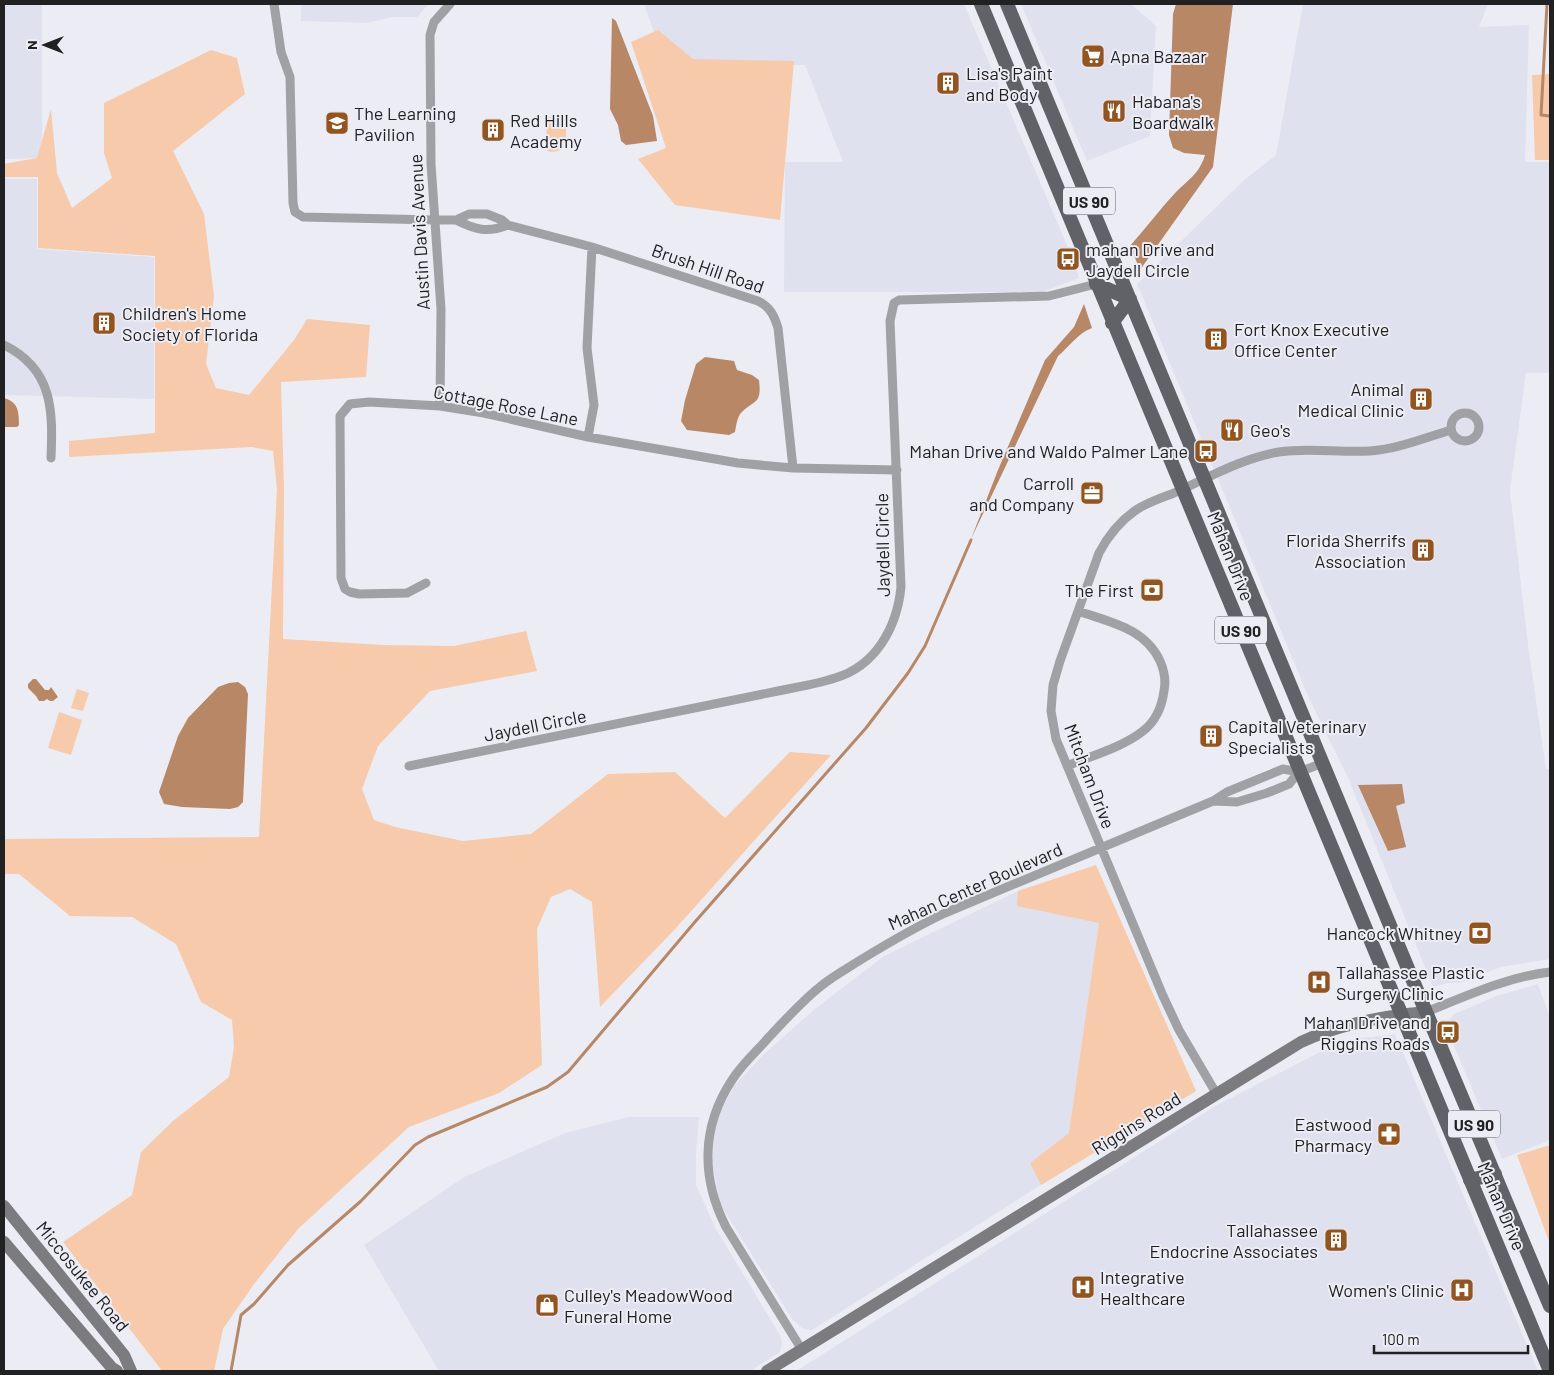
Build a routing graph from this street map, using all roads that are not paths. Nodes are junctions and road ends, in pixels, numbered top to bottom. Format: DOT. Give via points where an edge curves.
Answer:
graph roads {
  1 [pos="274,4"];
  2 [pos="450,4"];
  3 [pos="981,4"];
  4 [pos="1007,4"];
  5 [pos="435,220"];
  6 [pos="456,220"];
  7 [pos="508,226"];
  8 [pos="592,247"];
  9 [pos="1096,284"];
  10 [pos="1130,299"];
  11 [pos="1112,323"];
  12 [pos="4,344"];
  13 [pos="440,406"];
  14 [pos="1451,430"];
  15 [pos="588,437"];
  16 [pos="50,458"];
  17 [pos="793,468"];
  18 [pos="897,470"];
  19 [pos="1204,479"];
  20 [pos="1182,489"];
  21 [pos="426,583"];
  22 [pos="1078,611"];
  23 [pos="1323,763"];
  24 [pos="409,766"];
  25 [pos="1067,766"];
  26 [pos="1300,772"];
  27 [pos="1213,801"];
  28 [pos="1101,848"];
  29 [pos="1550,972"];
  30 [pos="1426,1012"];
  31 [pos="1402,1014"];
  32 [pos="1216,1093"];
  33 [pos="1495,1174"];
  34 [pos="1470,1180"];
  35 [pos="4,1206"];
  36 [pos="4,1242"];
  37 [pos="1550,1306"];
  38 [pos="1545,1346"];
  39 [pos="802,1350"];
  40 [pos="117,1371"];
  41 [pos="131,1371"];
  42 [pos="767,1371"];
  43 [pos="1550,1371"];
  1 -- 5 [label="street, Brush Hill Road" via="281,52 290,77 295,212 303,217"];
  2 -- 5 [label="street, Austin Davis Avenue" via="434,22 430,35 430,157"];
  3 -- 9 [label="main road, Mahan Drive / US 90"];
  4 -- 10 [label="main road, Mahan Drive / US 90"];
  5 -- 6 [label="street, Brush Hill Road"];
  5 -- 13 [label="street, Austin Davis Avenue" via="441,308"];
  6 -- 7 [label="street, Brush Hill Road" via="481,230"];
  6 -- 7 [label="street, Brush Hill Road" via="469,214 487,214"];
  7 -- 8 [label="street, Brush Hill Road"];
  8 -- 15 [label="street" via="586,348 594,405"];
  8 -- 17 [label="street, Brush Hill Road" via="767,306 778,328"];
  9 -- 10 [label="main road"];
  9 -- 11 [label="main road, Mahan Drive / US 90"];
  9 -- 18 [label="street, Jaydell Circle" via="1049,296 899,300 894,303 890,321"];
  10 -- 11 [label="main road"];
  10 -- 19 [label="main road, Mahan Drive / US 90"];
  11 -- 20 [label="main road, Mahan Drive / US 90"];
  12 -- 16 [label="street" via="32,366 48,395 52,430"];
  13 -- 15 [label="street, Cottage Rose Lane"];
  13 -- 21 [label="street, Cottage Rose Lane" via="369,402 350,404 340,416 341,578 345,588 359,594 407,593"];
  14 -- 19 [label="street, Mitcham Drive" via="1384,449 1297,450 1265,454"];
  15 -- 17 [label="street, Cottage Rose Lane" via="738,463"];
  17 -- 18 [label="street, Cottage Rose Lane"];
  18 -- 24 [label="street, Jaydell Circle" via="900,603 894,623 879,649 850,672 778,691"];
  19 -- 20 [label="street, Mitcham Drive"];
  19 -- 23 [label="main road, Mahan Drive / US 90"];
  20 -- 22 [label="street, Mitcham Drive" via="1148,502 1112,532 1100,553"];
  20 -- 26 [label="main road, Mahan Drive / US 90"];
  22 -- 25 [label="street, Mitcham Drive" via="1051,698 1052,725"];
  22 -- 25 [label="street" via="1140,636 1161,664 1165,687 1160,708 1145,729 1135,737"];
  23 -- 26 [label="street, Mahan Center Boulevard"];
  23 -- 30 [label="main road, Mahan Drive / US 90"];
  25 -- 28 [label="street, Mitcham Drive"];
  26 -- 27 [label="street, Mahan Center Boulevard" via="1283,769"];
  26 -- 27 [label="street, Mahan Center Boulevard" via="1289,784 1267,794 1237,802"];
  26 -- 31 [label="main road, Mahan Drive / US 90"];
  27 -- 28 [label="street, Mahan Center Boulevard"];
  28 -- 32 [label="street, Mitcham Drive" via="1179,1030"];
  28 -- 39 [label="street, Mahan Center Boulevard" via="945,913 840,972 803,1001 732,1079 721,1098 710,1133 708,1172 712,1192 726,1227"];
  29 -- 30 [label="street, Riggins Road" via="1509,980"];
  30 -- 31 [label="street, Riggins Road"];
  30 -- 33 [label="main road, Mahan Drive / US 90"];
  31 -- 32 [label="street, Riggins Road" via="1317,1034"];
  31 -- 34 [label="main road, Mahan Drive / US 90"];
  32 -- 39 [label="street, Riggins Road"];
  33 -- 34 [label="main road"];
  33 -- 37 [label="main road, Mahan Drive / US 90"];
  34 -- 38 [label="main road, Mahan Drive / US 90"];
  35 -- 41 [label="street, Miccosukee Road" via="124,1355"];
  36 -- 40 [label="street, Miccosukee Road"];
  38 -- 43 [label="main road, Mahan Drive / US 90"];
  39 -- 42 [label="street, Riggins Road"];
}
